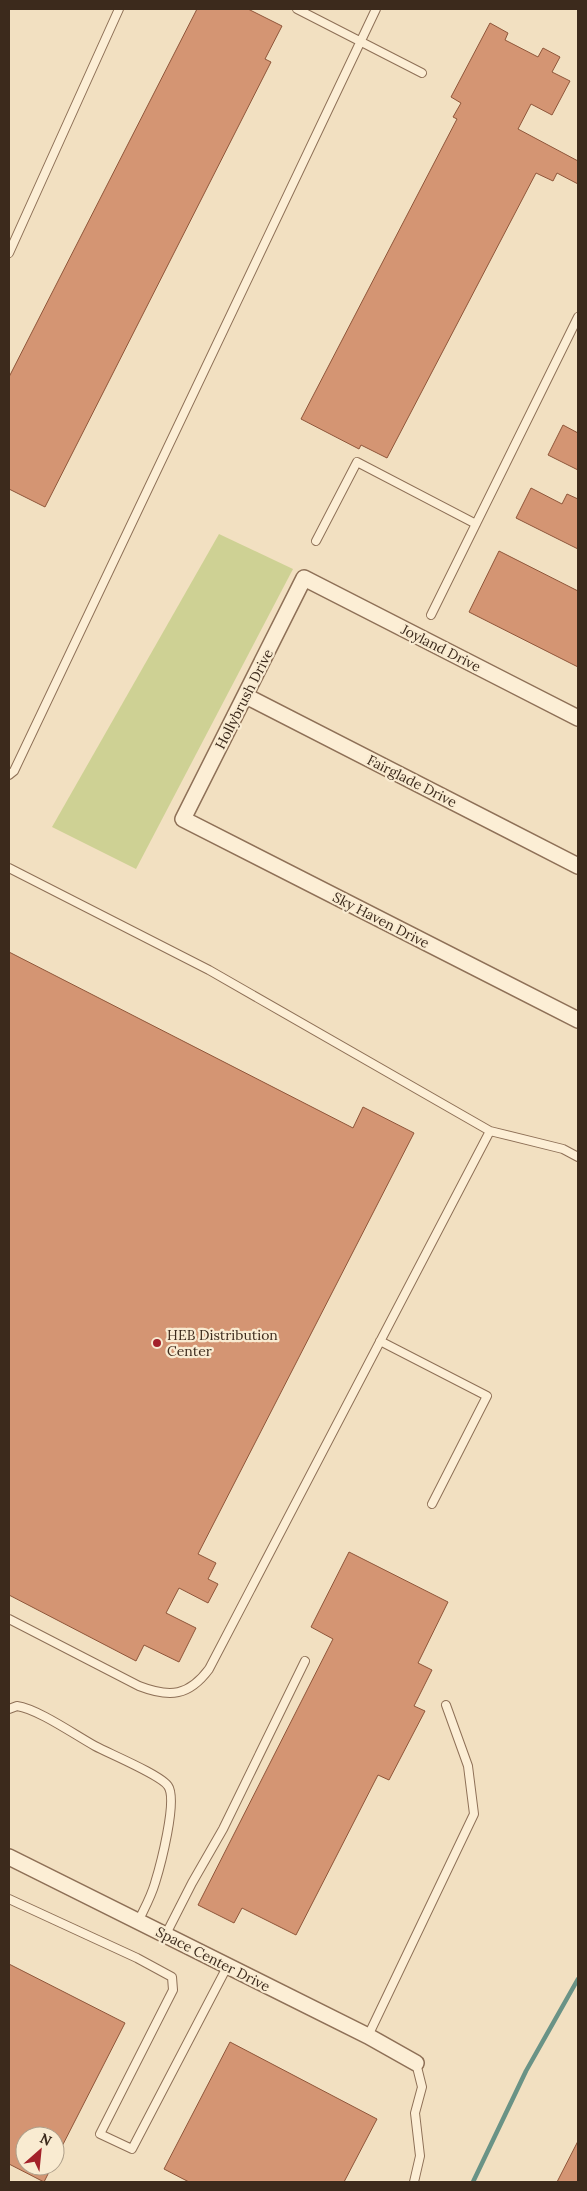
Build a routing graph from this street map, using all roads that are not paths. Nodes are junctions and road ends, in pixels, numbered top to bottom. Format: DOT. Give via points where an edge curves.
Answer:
graph roads {
  1 [pos="119,9"];
  2 [pos="297,9"];
  3 [pos="376,9"];
  4 [pos="361,40"];
  5 [pos="422,73"];
  6 [pos="9,253"];
  7 [pos="578,317"];
  8 [pos="476,524"];
  9 [pos="316,541"];
  10 [pos="304,578"];
  11 [pos="431,615"];
  12 [pos="246,696"];
  13 [pos="578,718"];
  14 [pos="9,774"];
  15 [pos="183,819"];
  16 [pos="578,866"];
  17 [pos="9,868"];
  18 [pos="578,1020"];
  19 [pos="490,1131"];
  20 [pos="578,1157"];
  21 [pos="380,1341"];
  22 [pos="432,1504"];
  23 [pos="9,1619"];
  24 [pos="304,1661"];
  25 [pos="446,1705"];
  26 [pos="9,1709"];
  27 [pos="9,1857"];
  28 [pos="9,1899"];
  29 [pos="138,1922"];
  30 [pos="165,1936"];
  31 [pos="226,1967"];
  32 [pos="368,2036"];
  33 [pos="416,2063"];
  34 [pos="414,2182"];
  1 -- 6 [label="lane"];
  2 -- 4 [label="lane"];
  3 -- 4 [label="lane"];
  4 -- 5 [label="lane"];
  4 -- 14 [label="lane" via="14,771"];
  7 -- 8 [label="lane"];
  8 -- 9 [label="lane" via="357,462"];
  8 -- 11 [label="lane"];
  10 -- 12 [label="street, Hollybrush Drive"];
  10 -- 13 [label="street, Joyland Drive"];
  12 -- 15 [label="street, Hollybrush Drive"];
  12 -- 16 [label="street, Fairglade Drive"];
  15 -- 18 [label="street, Sky Haven Drive"];
  17 -- 19 [label="lane" via="209,970"];
  19 -- 20 [label="lane" via="563,1149"];
  19 -- 21 [label="lane"];
  21 -- 22 [label="lane" via="487,1396"];
  21 -- 23 [label="lane" via="209,1669 188,1689 172,1694 157,1693 139,1686"];
  24 -- 30 [label="lane" via="223,1829"];
  25 -- 32 [label="lane" via="468,1766 474,1814"];
  26 -- 29 [label="lane" via="17,1706 35,1712 157,1777 169,1787 172,1798 162,1859"];
  27 -- 29 [label="street, Space Center Drive"];
  28 -- 31 [label="lane" via="172,1977 173,1990 100,2134 132,2149"];
  29 -- 30 [label="street, Space Center Drive"];
  30 -- 31 [label="street, Space Center Drive"];
  31 -- 32 [label="street, Space Center Drive"];
  32 -- 33 [label="street, Space Center Drive"];
  33 -- 34 [label="lane" via="422,2087 415,2113 420,2156"];
}
